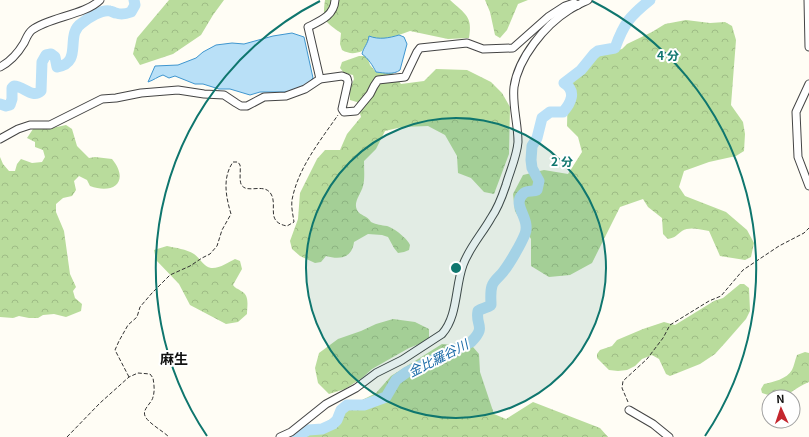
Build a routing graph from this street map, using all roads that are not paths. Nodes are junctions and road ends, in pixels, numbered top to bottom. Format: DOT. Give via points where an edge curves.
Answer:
graph roads {
  1 [pos="100,0"];
  2 [pos="335,0"];
  3 [pos="588,0"];
  4 [pos="808,0"];
  5 [pos="578,5"];
  6 [pos="809,47"];
  7 [pos="0,67"];
  8 [pos="320,79"];
  9 [pos="809,84"];
  10 [pos="0,139"];
  11 [pos="809,186"];
  12 [pos="629,410"];
  13 [pos="280,437"];
  14 [pos="669,437"];
  1 -- 7 [label="street" via="83,10 32,30 18,53"];
  2 -- 8 [label="street" via="334,8 324,19 308,27"];
  3 -- 5 [label="street"];
  4 -- 6 [label="street"];
  5 -- 8 [label="street" via="574,3 565,6 548,17 513,48 483,49 467,43 420,48 405,77 378,80 356,111 344,112 342,109 347,78 342,76"];
  5 -- 13 [label="street" via="562,15 537,39 523,62 514,86 518,134 516,153 499,204 464,261 447,328 402,360 326,404 291,432"];
  8 -- 10 [label="street" via="305,89 286,96 264,97 247,106 241,106 224,95 178,90 102,99 50,125 18,129"];
  9 -- 11 [label="street" via="796,112 798,157"];
  12 -- 14 [label="street"];
}
